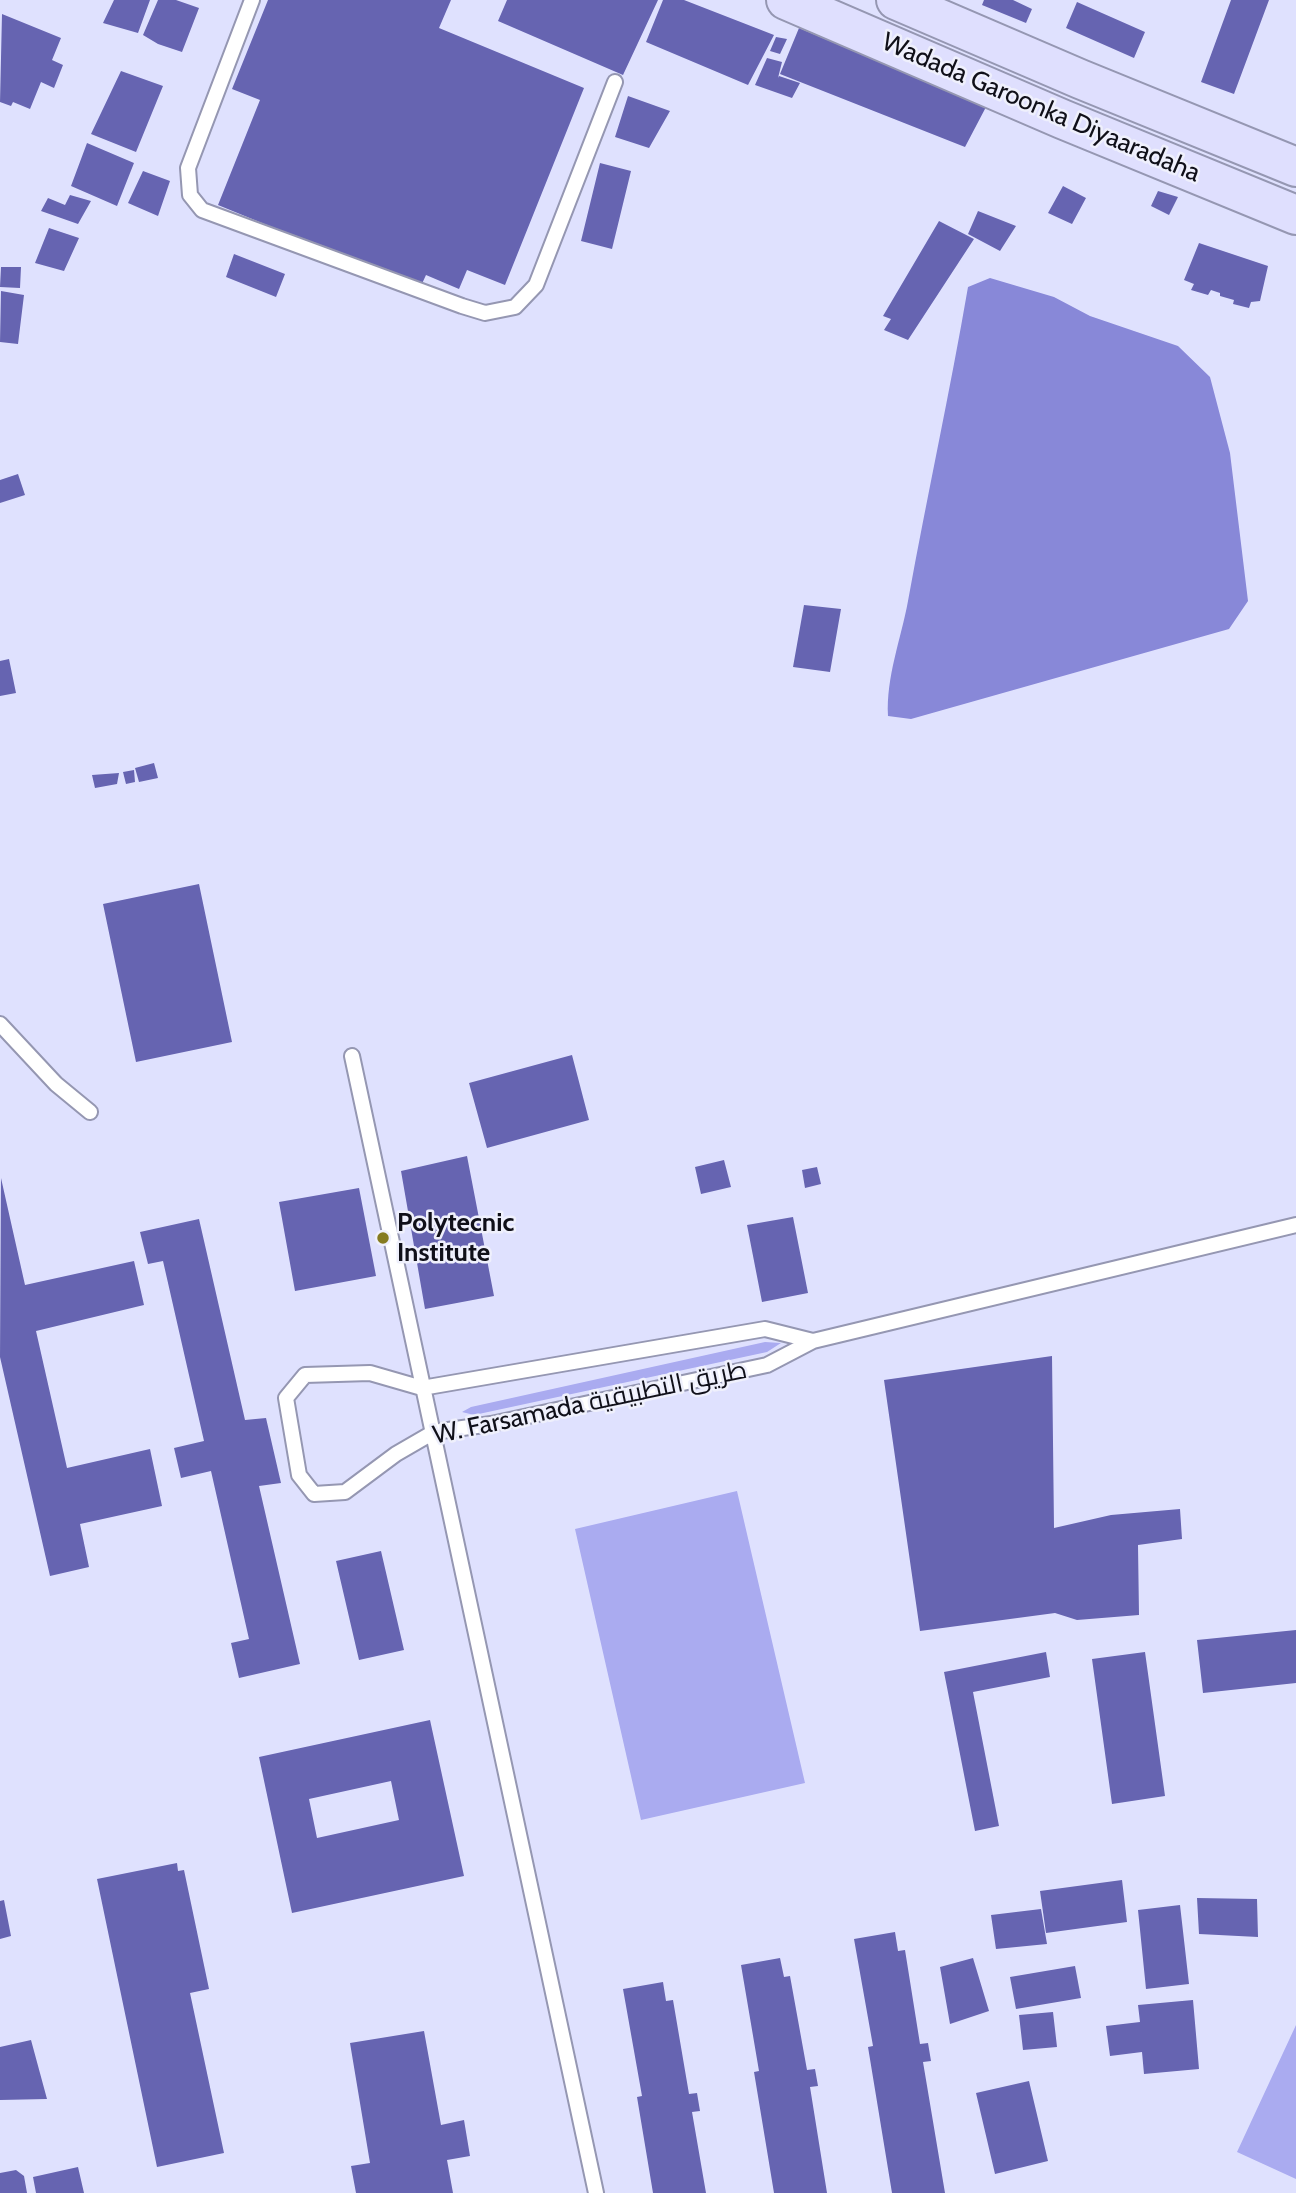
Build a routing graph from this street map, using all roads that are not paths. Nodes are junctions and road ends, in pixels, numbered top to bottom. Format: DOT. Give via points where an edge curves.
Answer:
graph roads {
  1 [pos="252,0"];
  2 [pos="786,0"];
  3 [pos="896,0"];
  4 [pos="1080,79"];
  5 [pos="615,82"];
  6 [pos="1062,119"];
  7 [pos="1296,167"];
  8 [pos="1296,215"];
  9 [pos="0,1024"];
  10 [pos="352,1056"];
  11 [pos="90,1112"];
  12 [pos="1296,1225"];
  13 [pos="813,1341"];
  14 [pos="422,1388"];
  15 [pos="434,1432"];
  16 [pos="596,2193"];
  1 -- 5 [label="lane" via="188,168 190,195 202,210 485,313 515,307 536,285"];
  2 -- 6 [label="main road, Wadada Garoonka Diyaaradaha"];
  3 -- 4 [label="main road, Wadada Garoonka Diyaaradaha"];
  4 -- 6 [label="main road"];
  4 -- 7 [label="main road, Wadada Garoonka Diyaaradaha"];
  6 -- 8 [label="main road, Wadada Garoonka Diyaaradaha"];
  9 -- 11 [label="lane" via="56,1084"];
  10 -- 14 [label="lane"];
  12 -- 13 [label="lane, W. Farsamada طريق التطبيقية"];
  13 -- 14 [label="lane, W. Farsamada طريق التطبيقية" via="765,1329"];
  13 -- 15 [label="lane, W. Farsamada طريق التطبيقية" via="767,1365"];
  14 -- 15 [label="lane"];
  14 -- 15 [label="lane, W. Farsamada طريق التطبيقية" via="370,1373 305,1375 286,1398 299,1475 314,1494 345,1492"];
  15 -- 16 [label="lane"];
}
